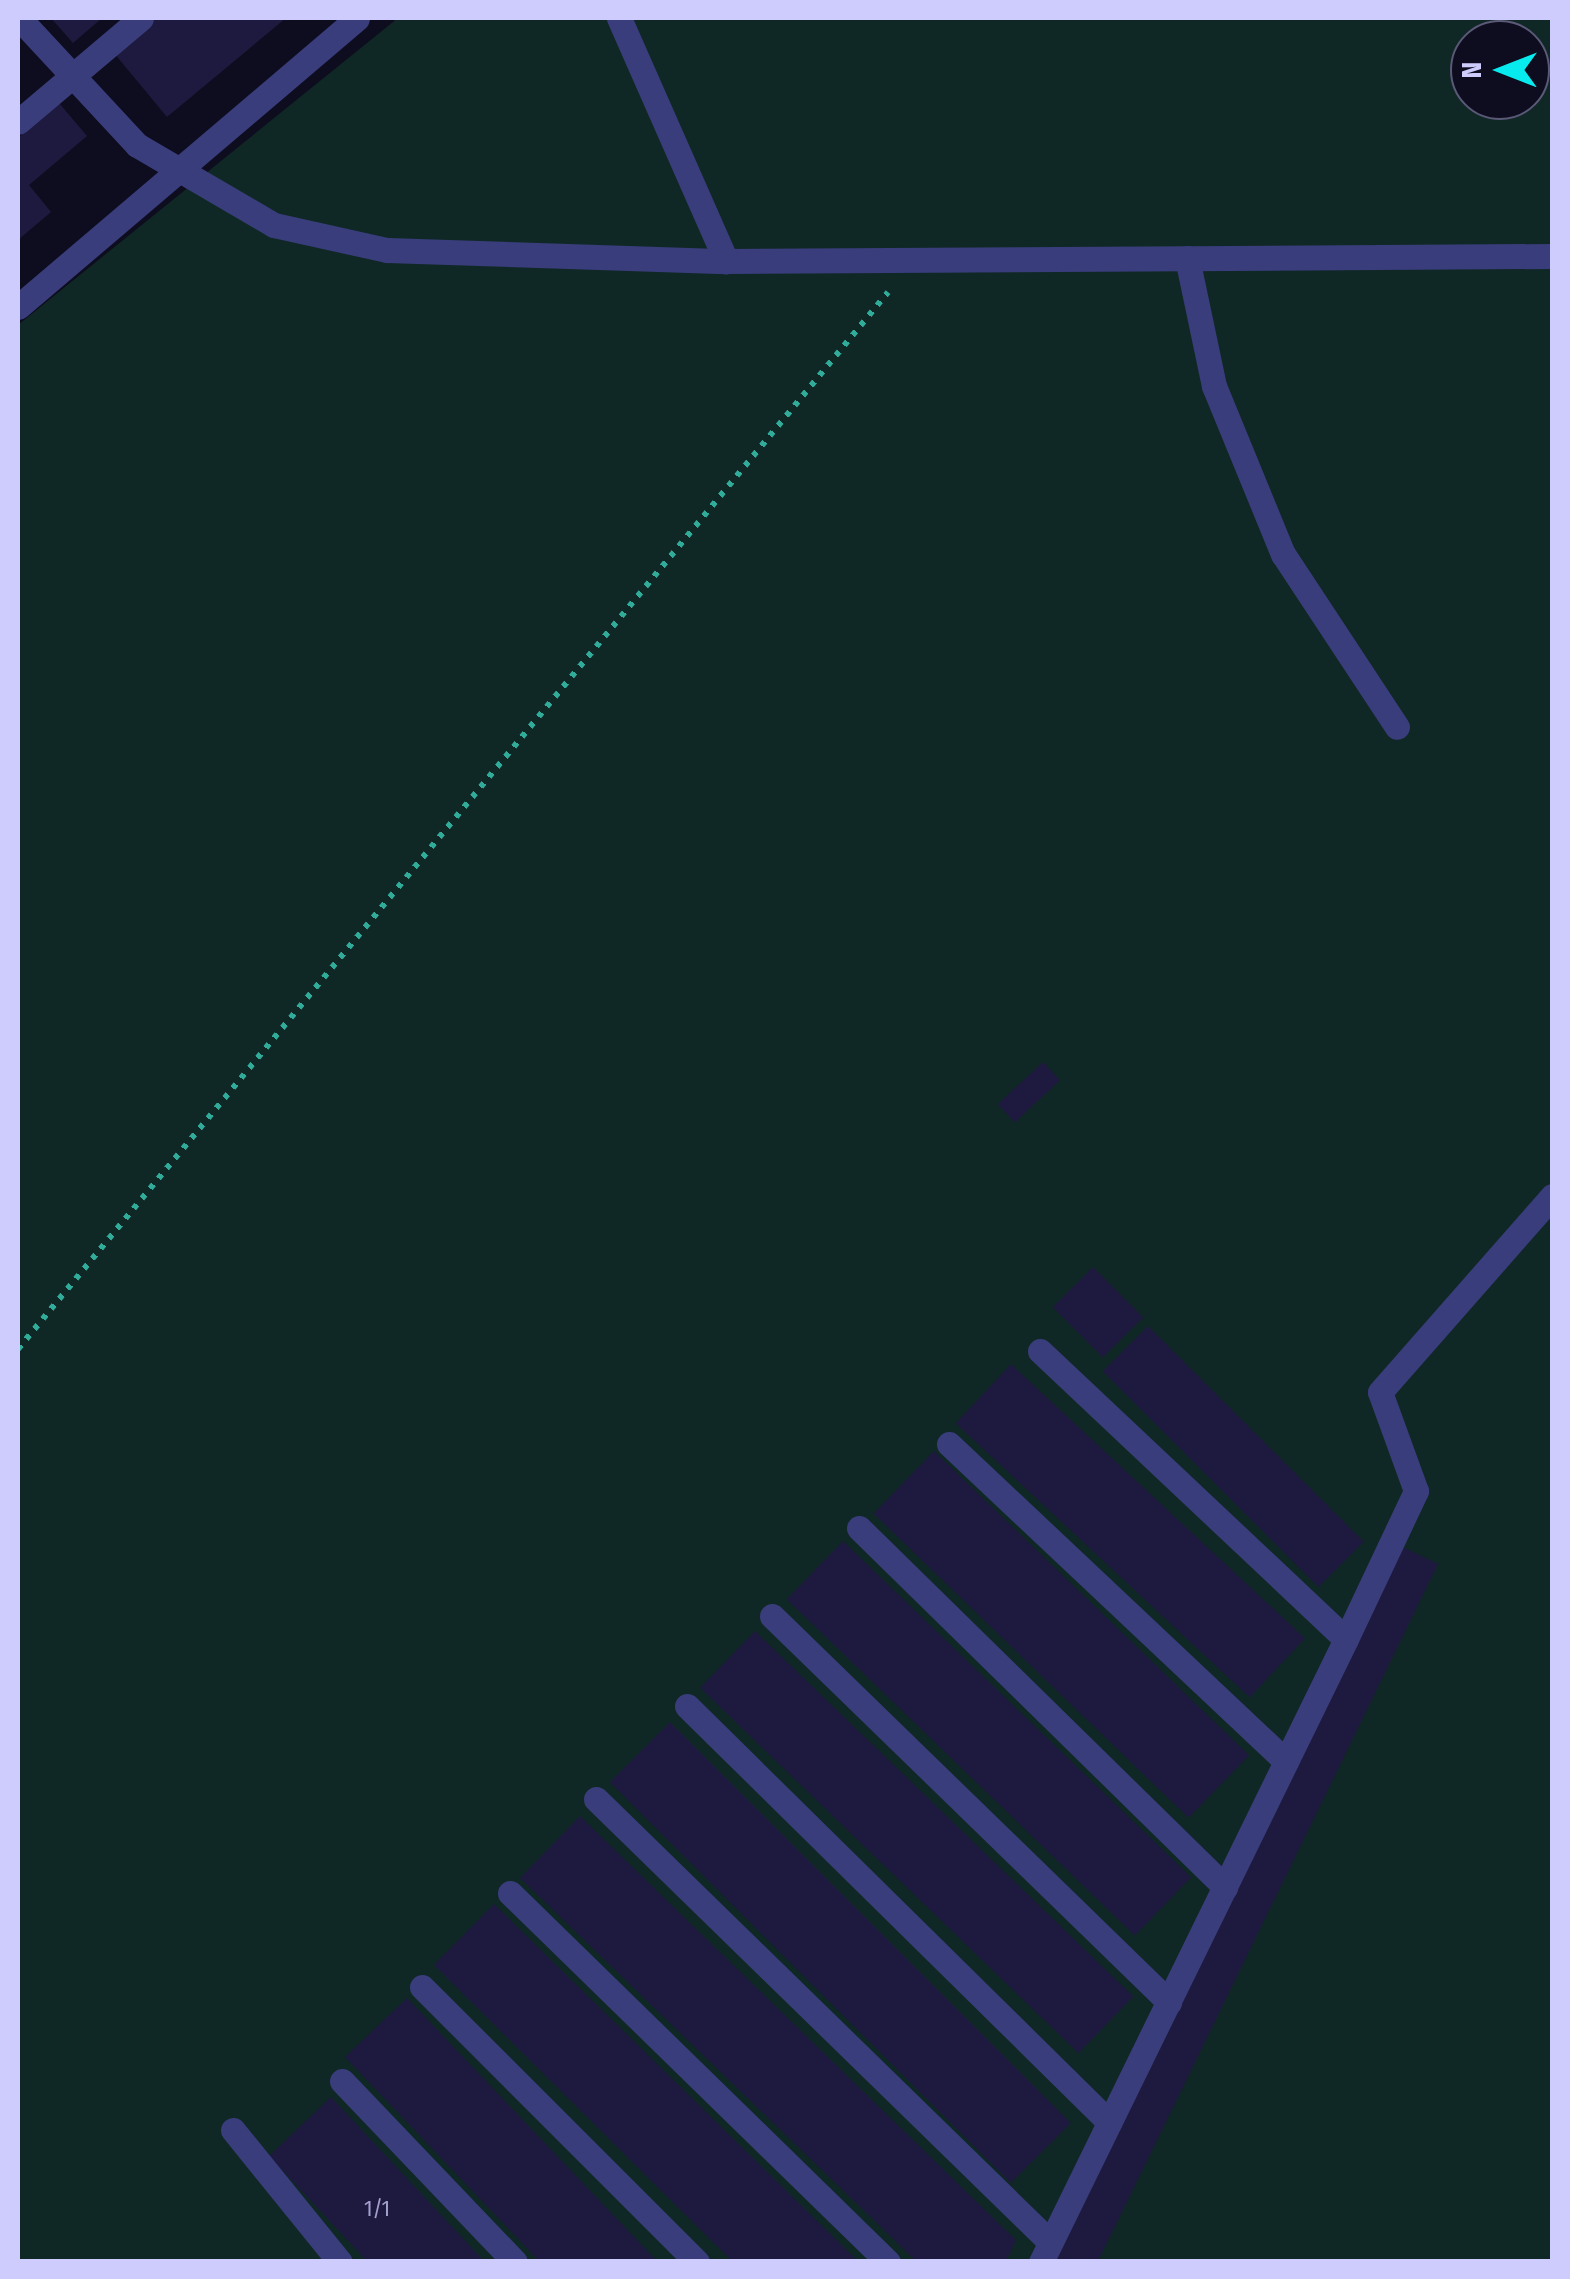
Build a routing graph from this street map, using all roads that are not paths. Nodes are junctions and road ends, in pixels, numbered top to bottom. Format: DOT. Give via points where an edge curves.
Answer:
graph roads {
  1 [pos="18,18"];
  2 [pos="140,18"];
  3 [pos="357,18"];
  4 [pos="620,18"];
  5 [pos="73,76"];
  6 [pos="18,122"];
  7 [pos="178,165"];
  8 [pos="1552,256"];
  9 [pos="1187,258"];
  10 [pos="726,261"];
  11 [pos="18,308"];
  12 [pos="1397,727"];
  13 [pos="1552,1196"];
  14 [pos="1040,1352"];
  15 [pos="949,1444"];
  16 [pos="859,1528"];
  17 [pos="772,1616"];
  18 [pos="1346,1639"];
  19 [pos="687,1706"];
  20 [pos="1286,1762"];
  21 [pos="596,1799"];
  22 [pos="1225,1886"];
  23 [pos="510,1893"];
  24 [pos="422,1987"];
  25 [pos="1169,2002"];
  26 [pos="342,2081"];
  27 [pos="1110,2122"];
  28 [pos="233,2130"];
  29 [pos="1046,2252"];
  30 [pos="340,2262"];
  31 [pos="515,2262"];
  32 [pos="697,2262"];
  33 [pos="888,2262"];
  1 -- 5 [label="lane"];
  2 -- 5 [label="lane"];
  3 -- 7 [label="lane"];
  4 -- 10 [label="lane"];
  5 -- 6 [label="lane"];
  5 -- 7 [label="lane" via="136,145"];
  7 -- 10 [label="lane" via="274,224 387,250"];
  7 -- 11 [label="lane"];
  8 -- 9 [label="lane"];
  9 -- 10 [label="lane"];
  9 -- 12 [label="lane" via="1214,386 1283,554"];
  13 -- 18 [label="lane" via="1380,1392 1416,1491"];
  14 -- 18 [label="lane"];
  15 -- 20 [label="lane"];
  16 -- 22 [label="lane"];
  17 -- 25 [label="lane"];
  18 -- 20 [label="lane"];
  19 -- 27 [label="lane"];
  20 -- 22 [label="lane"];
  21 -- 29 [label="lane"];
  22 -- 25 [label="lane"];
  23 -- 33 [label="lane"];
  24 -- 32 [label="lane"];
  25 -- 27 [label="lane"];
  26 -- 31 [label="lane"];
  27 -- 29 [label="lane"];
  28 -- 30 [label="lane"];
}
